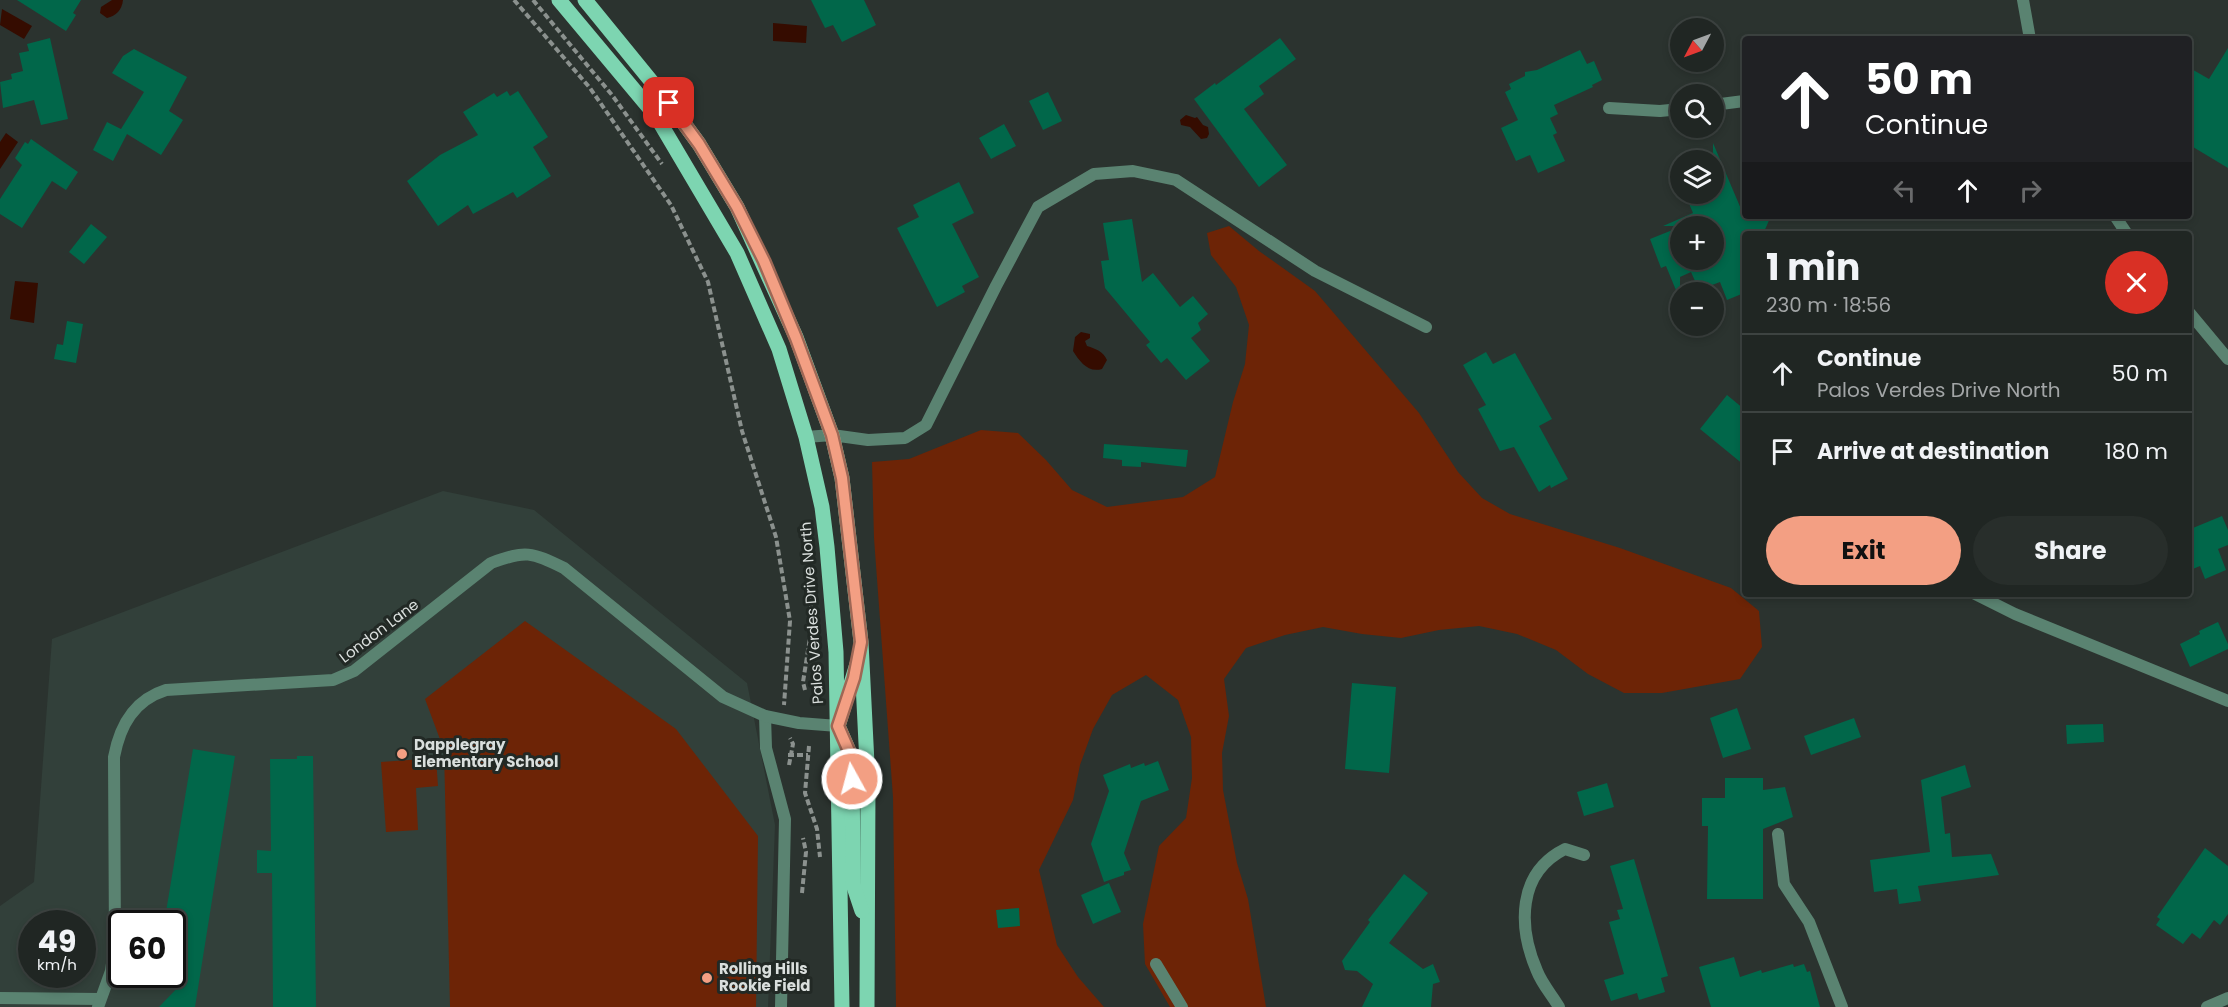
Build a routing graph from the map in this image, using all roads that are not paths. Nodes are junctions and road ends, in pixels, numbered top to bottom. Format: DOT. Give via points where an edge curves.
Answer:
graph roads {
  1 [pos="559,0"];
  2 [pos="585,0"];
  3 [pos="2023,0"];
  4 [pos="2029,36"];
  5 [pos="1742,101"];
  6 [pos="1724,104"];
  7 [pos="1609,108"];
  8 [pos="1670,110"];
  9 [pos="2192,316"];
  10 [pos="1426,327"];
  11 [pos="2228,358"];
  12 [pos="832,435"];
  13 [pos="806,437"];
  14 [pos="1982,597"];
  15 [pos="861,642"];
  16 [pos="2228,700"];
  17 [pos="765,717"];
  18 [pos="838,726"];
  19 [pos="1778,834"];
  20 [pos="1584,855"];
  21 [pos="866,923"];
  22 [pos="1156,964"];
  23 [pos="0,998"];
  24 [pos="2228,998"];
  25 [pos="99,1003"];
  26 [pos="781,1007"];
  27 [pos="842,1007"];
  28 [pos="867,1007"];
  29 [pos="1182,1007"];
  30 [pos="1559,1007"];
  31 [pos="1842,1007"];
  32 [pos="2207,1007"];
  1 -- 13 [label="main road, Palos Verdes Drive North" via="656,116 737,253 778,350"];
  2 -- 12 [label="main road" via="669,103 737,207 764,261"];
  3 -- 4 [label="street"];
  5 -- 6 [label="street"];
  7 -- 8 [label="street"];
  9 -- 11 [label="street"];
  10 -- 12 [label="street" via="1315,271 1176,180 1133,171 1094,174 1038,207 926,425 905,438 868,440"];
  12 -- 13 [label="street"];
  12 -- 15 [label="main road" via="842,478"];
  13 -- 18 [label="main road, Palos Verdes Drive North" via="827,547"];
  14 -- 16 [label="street"];
  15 -- 18 [label="main road"];
  15 -- 21 [label="main road" via="868,784"];
  17 -- 18 [label="street, London Lane"];
  17 -- 25 [label="street, London Lane" via="723,697 564,568 526,554 491,563 354,671 333,680 151,694 138,704 125,724 114,757 115,941 111,971"];
  17 -- 26 [label="street" via="766,748 785,819"];
  18 -- 21 [label="main road" via="852,758 853,884"];
  18 -- 27 [label="main road, Palos Verdes Drive North"];
  19 -- 31 [label="street" via="1784,884 1809,922"];
  20 -- 30 [label="street" via="1565,849 1551,856 1539,869 1525,897 1525,932 1537,972"];
  21 -- 28 [label="main road"];
  22 -- 29 [label="street"];
  23 -- 25 [label="street"];
  24 -- 32 [label="street"];
}
